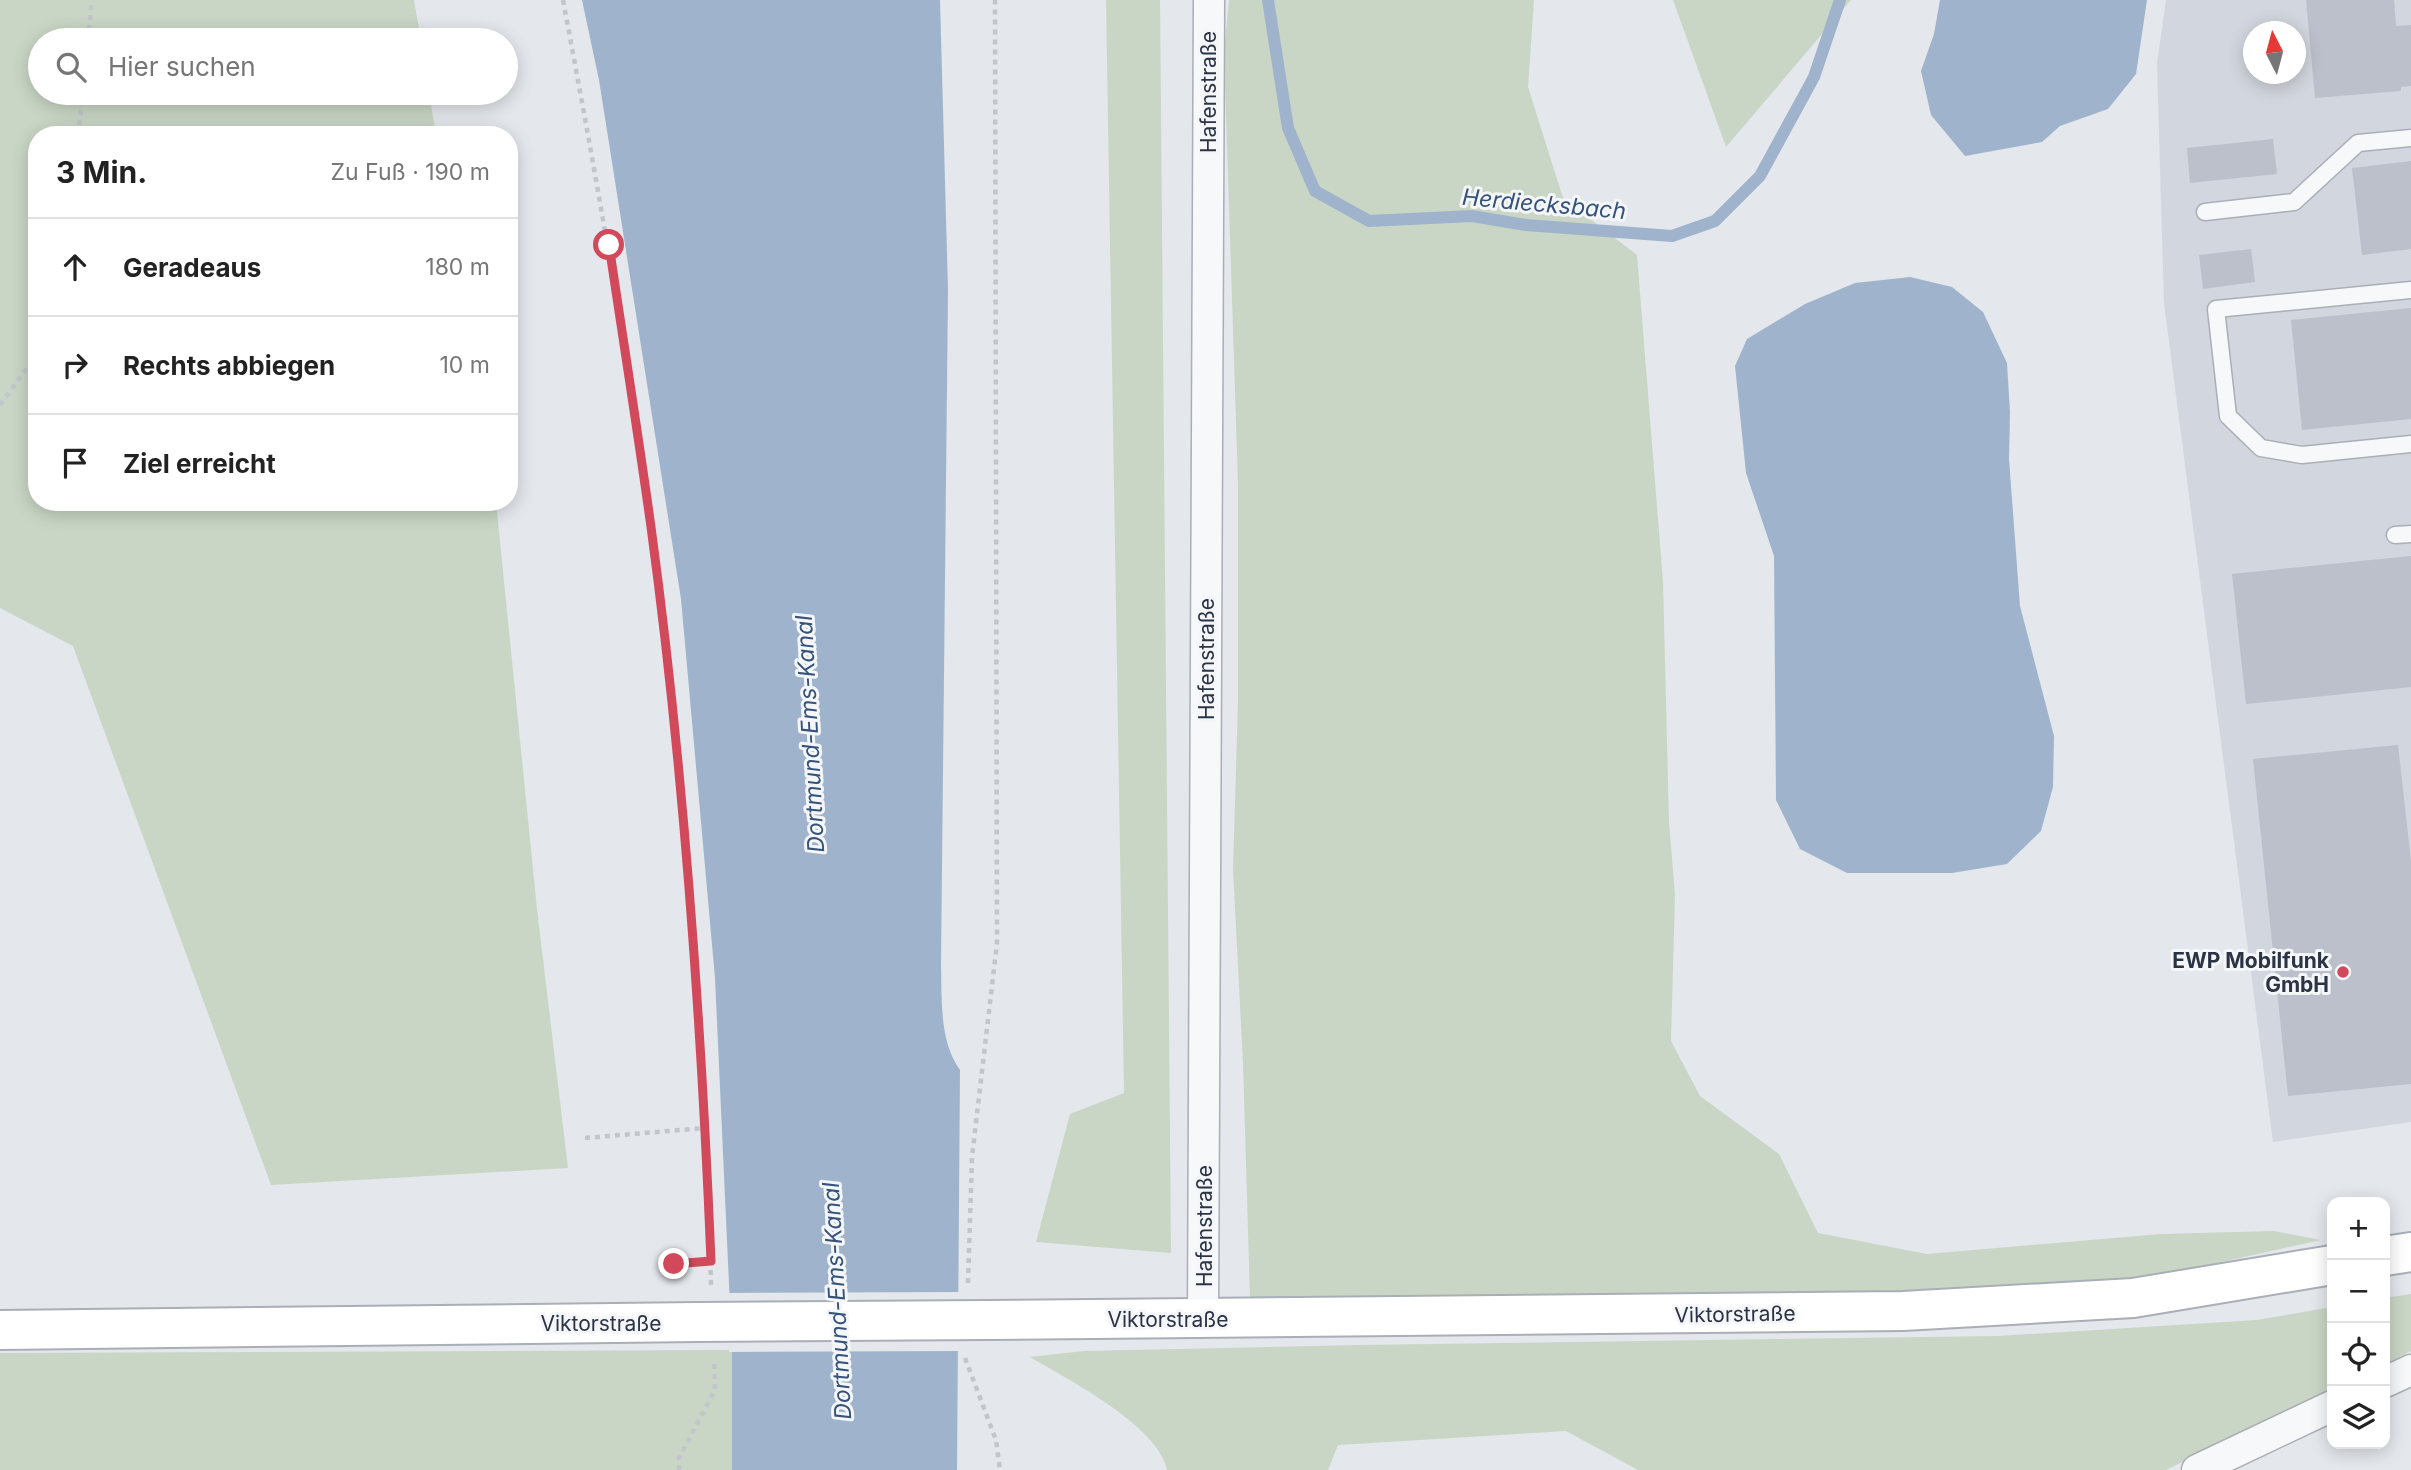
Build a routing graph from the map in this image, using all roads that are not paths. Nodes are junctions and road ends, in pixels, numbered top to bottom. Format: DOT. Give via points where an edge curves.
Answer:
graph roads {
  1 [pos="1209,0"];
  2 [pos="2411,138"];
  3 [pos="2205,212"];
  4 [pos="2411,290"];
  5 [pos="2411,444"];
  6 [pos="2411,1252"];
  7 [pos="2390,1255"];
  8 [pos="2327,1266"];
  9 [pos="1203,1318"];
  10 [pos="0,1330"];
  11 [pos="2411,1370"];
  12 [pos="2390,1379"];
  13 [pos="2327,1408"];
  14 [pos="2197,1470"];
  1 -- 9 [label="street, Hafenstraße"];
  2 -- 3 [label="lane" via="2358,143 2294,202"];
  4 -- 5 [label="lane" via="2216,309 2228,416 2261,448 2302,456"];
  6 -- 7 [label="main road"];
  8 -- 9 [label="main road, Viktorstraße" via="2133,1298 1903,1311"];
  9 -- 10 [label="main road, Viktorstraße, bridge" via="977,1306 708,1323"];
  11 -- 12 [label="street"];
  13 -- 14 [label="street"];
}
